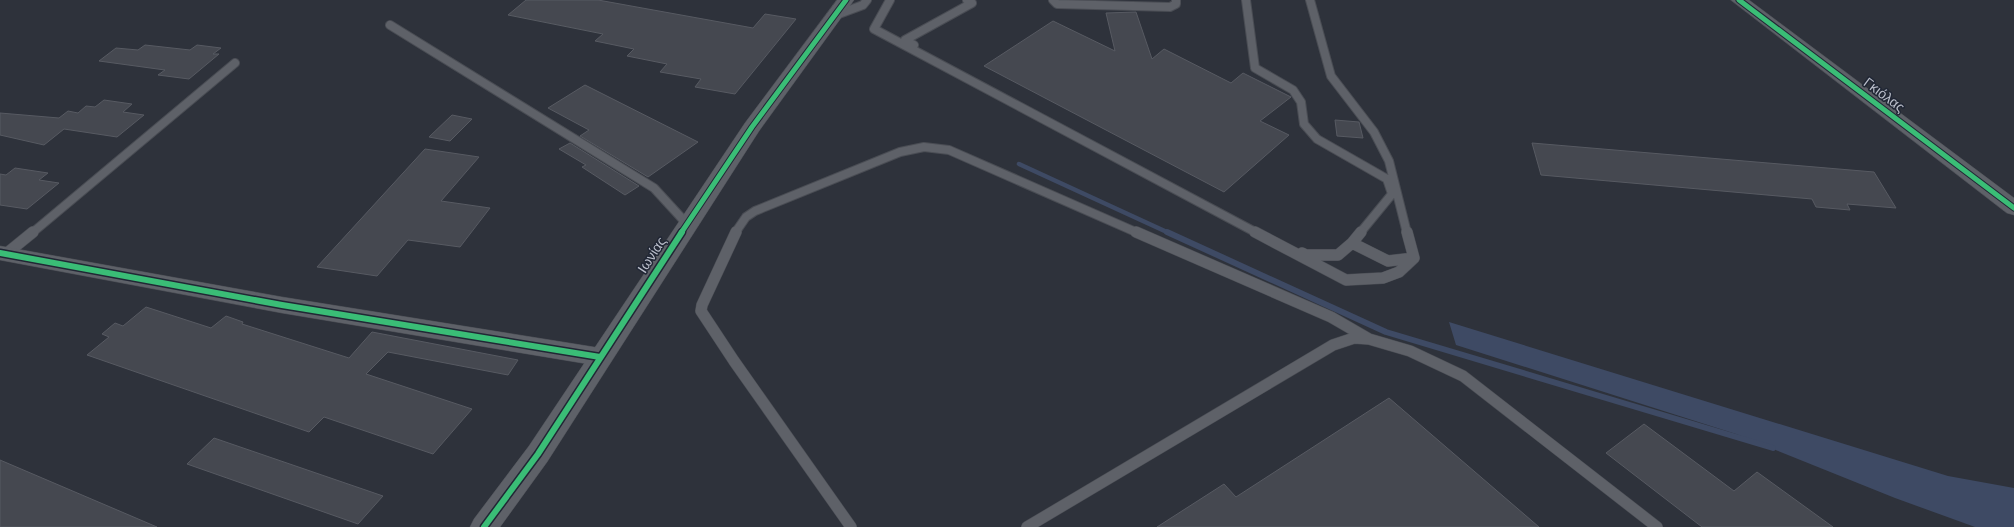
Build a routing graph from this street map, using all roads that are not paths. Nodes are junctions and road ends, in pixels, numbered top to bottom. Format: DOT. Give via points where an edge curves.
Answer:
graph roads {
  1 [pos="867,0"];
  2 [pos="890,0"];
  3 [pos="967,0"];
  4 [pos="1053,0"];
  5 [pos="1176,0"];
  6 [pos="1246,0"];
  7 [pos="1310,0"];
  8 [pos="1739,0"];
  9 [pos="841,7"];
  10 [pos="390,25"];
  11 [pos="234,63"];
  12 [pos="2014,208"];
  13 [pos="686,224"];
  14 [pos="1352,243"];
  15 [pos="3,254"];
  16 [pos="1414,258"];
  17 [pos="1369,339"];
  18 [pos="600,357"];
  19 [pos="484,527"];
  20 [pos="851,527"];
  21 [pos="1027,527"];
  22 [pos="1657,527"];
  1 -- 9 [label="lane" via="863,5"];
  2 -- 16 [label="lane" via="874,29 1346,280 1371,281 1392,276 1404,270"];
  3 -- 14 [label="lane" via="972,3 905,40 1306,255 1338,255"];
  4 -- 5 [label="lane" via="1057,4 1170,7 1176,4"];
  6 -- 14 [label="lane" via="1255,68 1293,90 1301,102 1304,124 1317,140 1387,179 1392,194"];
  7 -- 16 [label="lane" via="1331,76 1374,132 1389,160"];
  8 -- 12 [label="street, Γκιόλας"];
  9 -- 13 [label="street, Ιωνίας" via="752,127"];
  10 -- 13 [label="lane" via="654,188"];
  11 -- 15 [label="lane"];
  13 -- 18 [label="street, Ιωνίας"];
  14 -- 16 [label="lane" via="1388,261"];
  15 -- 18 [label="street" via="282,305"];
  17 -- 20 [label="lane" via="1331,317 949,150 924,146 900,152 756,211 746,218 738,226 701,311"];
  17 -- 21 [label="lane" via="1354,338 1334,345"];
  17 -- 22 [label="lane" via="1410,351 1463,376"];
  18 -- 19 [label="street, Ιωνίας" via="538,454"];
}
